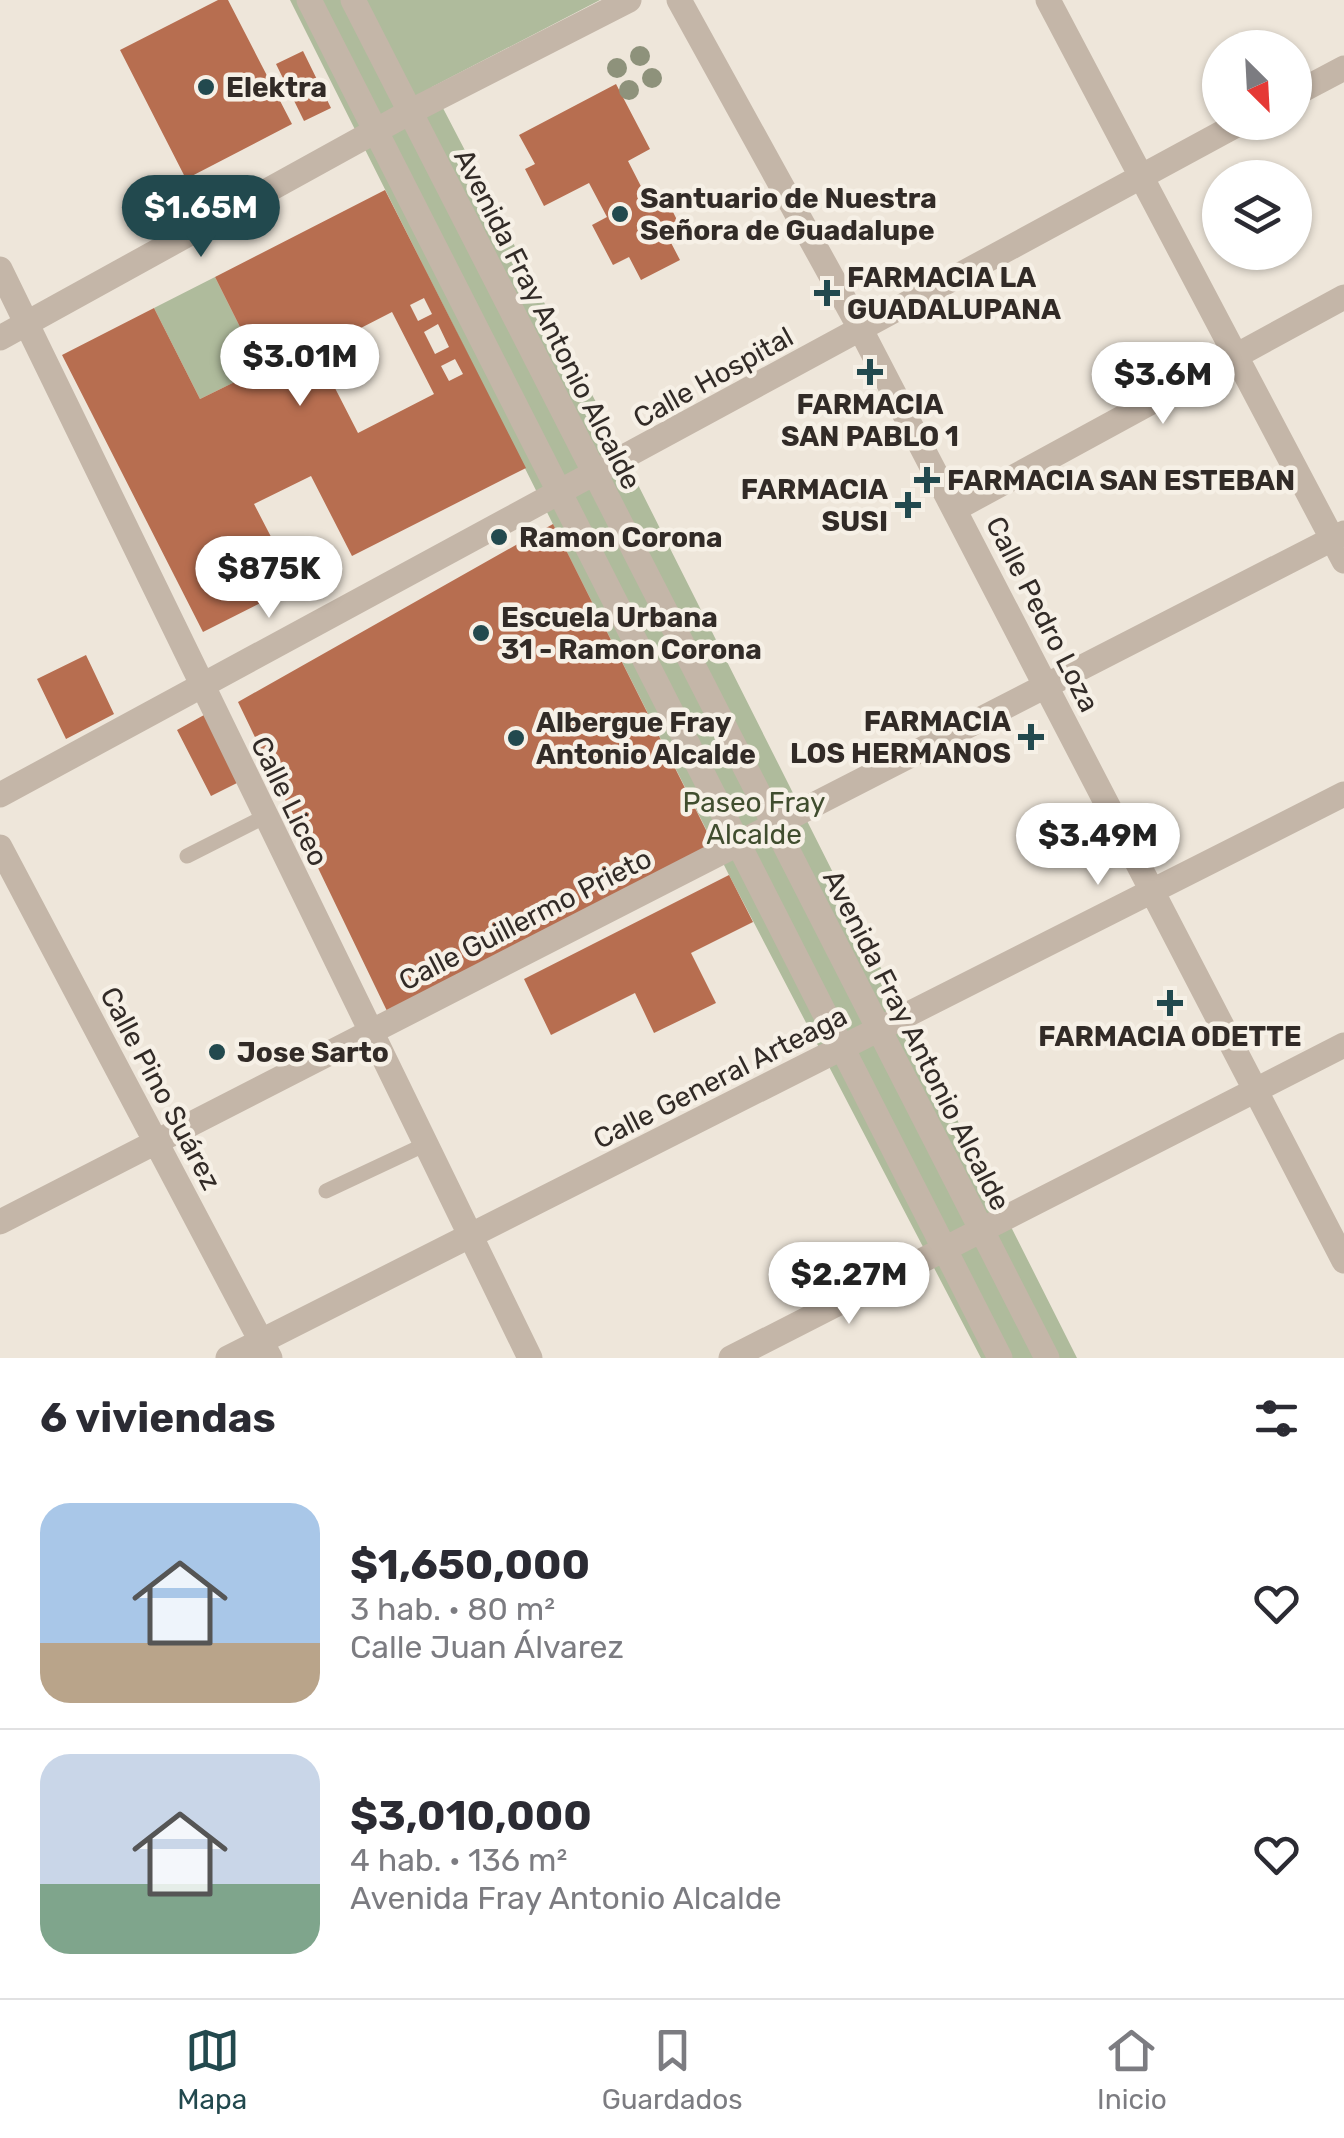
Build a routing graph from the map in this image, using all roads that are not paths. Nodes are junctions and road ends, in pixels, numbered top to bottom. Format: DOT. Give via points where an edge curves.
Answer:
graph roads {
  1 [pos="310,0"];
  2 [pos="353,0"];
  3 [pos="629,0"];
  4 [pos="679,0"];
  5 [pos="1048,0"];
  6 [pos="1344,68"];
  7 [pos="1312,85"];
  8 [pos="408,113"];
  9 [pos="376,132"];
  10 [pos="1209,140"];
  11 [pos="1142,177"];
  12 [pos="0,269"];
  13 [pos="1344,296"];
  14 [pos="26,325"];
  15 [pos="861,330"];
  16 [pos="0,338"];
  17 [pos="1236,356"];
  18 [pos="594,476"];
  19 [pos="562,494"];
  20 [pos="955,509"];
  21 [pos="1340,544"];
  22 [pos="1047,685"];
  23 [pos="202,689"];
  24 [pos="1344,794"];
  25 [pos="0,795"];
  26 [pos="264,817"];
  27 [pos="774,826"];
  28 [pos="738,844"];
  29 [pos="0,847"];
  30 [pos="188,856"];
  31 [pos="1154,890"];
  32 [pos="879,1031"];
  33 [pos="369,1033"];
  34 [pos="1344,1044"];
  35 [pos="840,1050"];
  36 [pos="1258,1088"];
  37 [pos="156,1142"];
  38 [pos="424,1144"];
  39 [pos="326,1190"];
  40 [pos="0,1222"];
  41 [pos="981,1229"];
  42 [pos="469,1236"];
  43 [pos="942,1248"];
  44 [pos="1344,1261"];
  45 [pos="265,1350"];
  46 [pos="228,1358"];
  47 [pos="530,1358"];
  48 [pos="731,1358"];
  49 [pos="1000,1358"];
  50 [pos="1047,1358"];
  1 -- 9 [label="street"];
  2 -- 8 [label="street, Avenida Fray Antonio Alcalde"];
  3 -- 8 [label="street"];
  4 -- 15 [label="street, Calle Pedro Loza"];
  5 -- 11 [label="street"];
  6 -- 7 [label="street"];
  8 -- 9 [label="street"];
  8 -- 18 [label="street, Avenida Fray Antonio Alcalde"];
  9 -- 14 [label="street"];
  9 -- 19 [label="street"];
  10 -- 11 [label="street, Calle Hospital"];
  11 -- 15 [label="street, Calle Hospital"];
  11 -- 17 [label="street"];
  12 -- 14 [label="street, Calle Liceo"];
  13 -- 17 [label="street"];
  14 -- 16 [label="street"];
  14 -- 23 [label="street, Calle Liceo"];
  15 -- 18 [label="street, Calle Hospital"];
  15 -- 20 [label="street, Calle Pedro Loza"];
  17 -- 20 [label="street"];
  17 -- 21 [label="street"];
  18 -- 19 [label="street, Calle Hospital"];
  18 -- 27 [label="street, Avenida Fray Antonio Alcalde"];
  19 -- 23 [label="street, Calle Hospital"];
  19 -- 28 [label="street"];
  20 -- 22 [label="street, Calle Pedro Loza"];
  21 -- 22 [label="street, Calle Guillermo Prieto"];
  22 -- 27 [label="street, Calle Guillermo Prieto"];
  22 -- 31 [label="street, Calle Pedro Loza"];
  23 -- 25 [label="street, Calle Hospital"];
  23 -- 26 [label="street, Calle Liceo"];
  24 -- 31 [label="street, Calle General Arteaga"];
  26 -- 30 [label="lane"];
  26 -- 33 [label="street, Calle Liceo"];
  27 -- 28 [label="street, Calle Guillermo Prieto"];
  27 -- 32 [label="street, Avenida Fray Antonio Alcalde"];
  28 -- 33 [label="street, Calle Guillermo Prieto"];
  28 -- 35 [label="street"];
  29 -- 37 [label="street, Calle Pino Suárez"];
  31 -- 32 [label="street, Calle General Arteaga"];
  31 -- 36 [label="street, Calle Pedro Loza"];
  32 -- 35 [label="street, Calle General Arteaga"];
  32 -- 41 [label="street, Avenida Fray Antonio Alcalde"];
  33 -- 37 [label="street, Calle Guillermo Prieto"];
  33 -- 38 [label="street, Calle Liceo"];
  34 -- 36 [label="street"];
  35 -- 42 [label="street, Calle General Arteaga"];
  35 -- 43 [label="street"];
  36 -- 41 [label="street"];
  36 -- 44 [label="street, Calle Pedro Loza"];
  37 -- 40 [label="street, Calle Guillermo Prieto"];
  37 -- 45 [label="street, Calle Pino Suárez"];
  38 -- 39 [label="lane"];
  38 -- 42 [label="street, Calle Liceo"];
  41 -- 43 [label="street"];
  41 -- 50 [label="street, Avenida Fray Antonio Alcalde"];
  42 -- 45 [label="street, Calle General Arteaga"];
  42 -- 47 [label="street, Calle Liceo"];
  43 -- 48 [label="street"];
  43 -- 49 [label="street"];
  45 -- 46 [label="street, Calle General Arteaga"];
}
